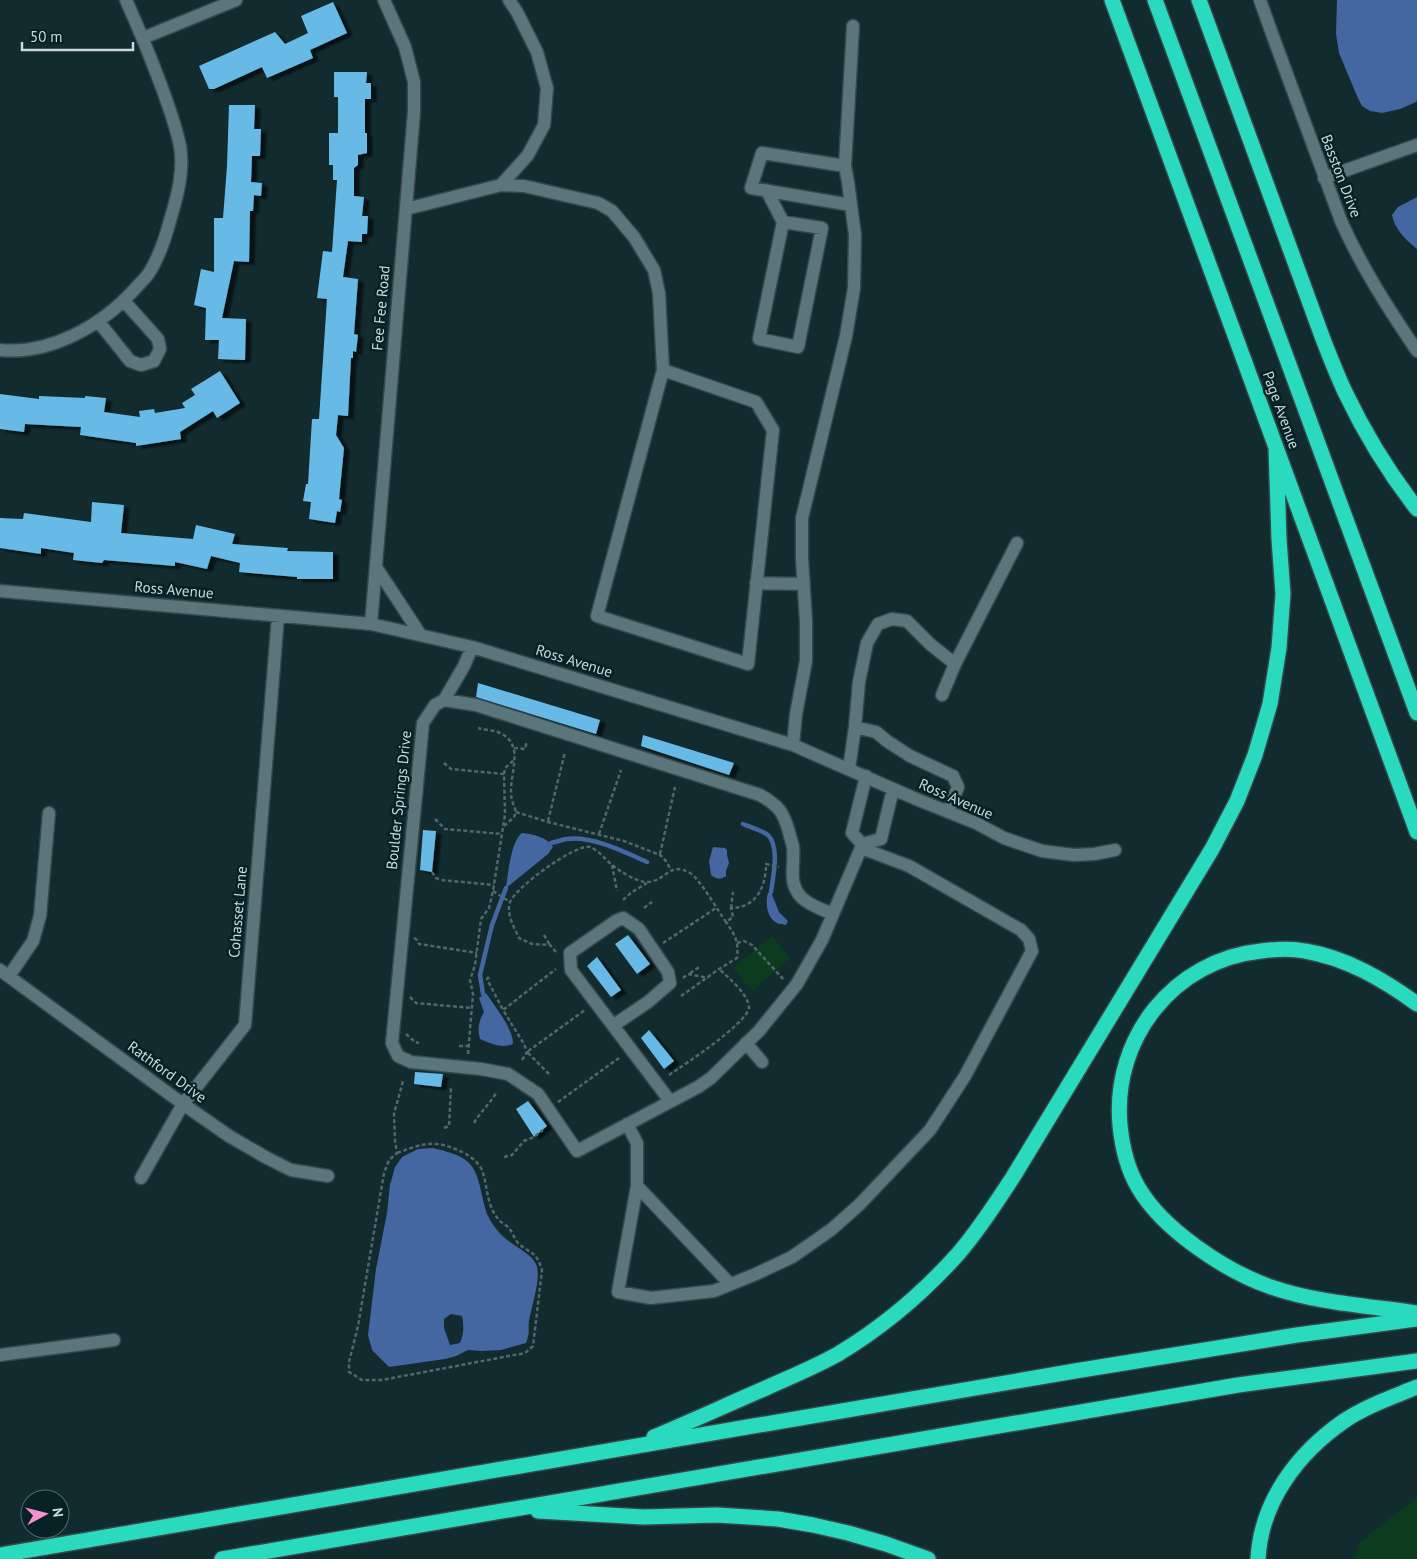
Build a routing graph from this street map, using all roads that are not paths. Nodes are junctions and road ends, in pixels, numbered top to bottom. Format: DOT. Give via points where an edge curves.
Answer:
graph roads {
  1 [pos="126,0"];
  2 [pos="236,0"];
  3 [pos="384,0"];
  4 [pos="509,0"];
  5 [pos="1112,0"];
  6 [pos="1155,0"];
  7 [pos="1199,0"];
  8 [pos="1260,0"];
  9 [pos="853,26"];
  10 [pos="143,38"];
  11 [pos="1417,145"];
  12 [pos="845,166"];
  13 [pos="1324,178"];
  14 [pos="502,185"];
  15 [pos="767,191"];
  16 [pos="851,205"];
  17 [pos="406,209"];
  18 [pos="783,222"];
  19 [pos="124,300"];
  20 [pos="98,321"];
  21 [pos="0,350"];
  22 [pos="1417,351"];
  23 [pos="663,370"];
  24 [pos="1276,448"];
  25 [pos="1417,509"];
  26 [pos="1017,543"];
  27 [pos="376,567"];
  28 [pos="756,583"];
  29 [pos="803,584"];
  30 [pos="0,590"];
  31 [pos="278,616"];
  32 [pos="371,624"];
  33 [pos="420,634"];
  34 [pos="472,647"];
  35 [pos="955,664"];
  36 [pos="942,695"];
  37 [pos="444,700"];
  38 [pos="1417,713"];
  39 [pos="855,727"];
  40 [pos="793,745"];
  41 [pos="849,768"];
  42 [pos="866,776"];
  43 [pos="893,789"];
  44 [pos="948,812"];
  45 [pos="49,813"];
  46 [pos="1417,832"];
  47 [pos="862,846"];
  48 [pos="1114,850"];
  49 [pos="833,914"];
  50 [pos="5,973"];
  51 [pos="1417,1004"];
  52 [pos="614,1025"];
  53 [pos="746,1044"];
  54 [pos="762,1062"];
  55 [pos="670,1101"];
  56 [pos="183,1104"];
  57 [pos="628,1124"];
  58 [pos="328,1176"];
  59 [pos="141,1178"];
  60 [pos="637,1186"];
  61 [pos="730,1284"];
  62 [pos="1417,1313"];
  63 [pos="1417,1319"];
  64 [pos="114,1340"];
  65 [pos="0,1356"];
  66 [pos="1417,1361"];
  67 [pos="1417,1387"];
  68 [pos="634,1446"];
  69 [pos="512,1509"];
  70 [pos="0,1555"];
  71 [pos="222,1559"];
  72 [pos="928,1559"];
  73 [pos="1258,1559"];
  1 -- 10 [label="street"];
  2 -- 10 [label="street"];
  3 -- 17 [label="street, Fee Fee Road" via="405,47 414,82"];
  4 -- 14 [label="street" via="537,52 547,88 544,125 528,155"];
  5 -- 24 [label="highway, Page Avenue"];
  6 -- 38 [label="highway, Page Avenue"];
  7 -- 25 [label="highway" via="1344,391 1398,486"];
  8 -- 13 [label="street, Basston Drive"];
  9 -- 12 [label="street"];
  10 -- 19 [label="street" via="180,147 179,192 165,239 149,273"];
  11 -- 13 [label="street"];
  12 -- 15 [label="street" via="762,153 752,188"];
  12 -- 16 [label="street"];
  13 -- 22 [label="street, Basston Drive" via="1354,250 1376,290"];
  14 -- 17 [label="street"];
  14 -- 23 [label="street" via="560,194 598,203 612,211 634,237 654,270 659,293"];
  15 -- 16 [label="street"];
  15 -- 18 [label="street"];
  16 -- 29 [label="street" via="855,235 854,288 846,336 802,518"];
  17 -- 27 [label="street, Fee Fee Road"];
  18 -- 18 [label="street" via="758,339 798,346 822,228"];
  19 -- 20 [label="street"];
  19 -- 20 [label="street" via="158,339 160,349 154,361 141,365 130,361"];
  20 -- 21 [label="street" via="76,335 50,345"];
  23 -- 28 [label="street" via="756,402 774,430"];
  23 -- 28 [label="street" via="597,616 748,664"];
  24 -- 46 [label="highway, Page Avenue"];
  24 -- 68 [label="highway" via="1282,594 1279,648 1270,704 1255,755 1237,801 1212,849 1013,1177 959,1253 928,1286 864,1337 793,1377"];
  26 -- 35 [label="street"];
  27 -- 32 [label="street, Fee Fee Road"];
  27 -- 33 [label="street"];
  28 -- 29 [label="street"];
  29 -- 40 [label="street" via="806,661"];
  30 -- 31 [label="street, Ross Avenue"];
  31 -- 32 [label="street, Ross Avenue"];
  31 -- 56 [label="street, Cohasset Lane" via="245,1025"];
  32 -- 33 [label="street, Ross Avenue"];
  33 -- 34 [label="street, Ross Avenue"];
  34 -- 37 [label="street, Boulder Springs Drive"];
  34 -- 40 [label="street, Ross Avenue"];
  35 -- 36 [label="street"];
  35 -- 39 [label="street" via="907,621 892,619 878,624 867,643"];
  37 -- 49 [label="street" via="476,705 760,795 774,803 785,816 793,848 795,888 812,905"];
  37 -- 57 [label="street, Boulder Springs Drive" via="435,705 423,723 392,1043 398,1056 411,1062 508,1074 538,1094 578,1151"];
  39 -- 41 [label="street"];
  39 -- 44 [label="street" via="876,732 910,756 953,776 958,787"];
  40 -- 41 [label="street, Ross Avenue"];
  41 -- 42 [label="street, Ross Avenue"];
  42 -- 43 [label="street, Ross Avenue"];
  42 -- 47 [label="street" via="852,832"];
  43 -- 44 [label="street, Ross Avenue"];
  43 -- 47 [label="street" via="881,839"];
  44 -- 48 [label="street, Ross Avenue" via="1004,838 1042,851 1074,855"];
  45 -- 50 [label="street" via="40,916 33,941"];
  47 -- 49 [label="street"];
  47 -- 61 [label="street" via="909,866 1021,930 1029,939 1032,951 965,1076 930,1130 832,1229 792,1256"];
  49 -- 53 [label="street" via="797,984"];
  50 -- 56 [label="street, Rathford Drive"];
  51 -- 62 [label="highway" via="1394,987 1363,971 1335,958 1304,950 1250,952 1225,958 1179,984 1157,1005 1141,1028 1121,1084 1119,1114 1121,1139 1138,1186 1166,1221 1203,1251 1270,1287 1320,1299"];
  52 -- 52 [label="street" via="571,970 570,954 623,918 639,929 668,972 670,983"];
  52 -- 55 [label="street"];
  53 -- 54 [label="street"];
  53 -- 55 [label="street" via="711,1078"];
  55 -- 57 [label="street"];
  56 -- 58 [label="street, Rathford Drive" via="229,1136 291,1170"];
  56 -- 59 [label="street, Cohasset Lane"];
  57 -- 60 [label="street" via="637,1143"];
  60 -- 61 [label="street"];
  60 -- 61 [label="street" via="618,1292 652,1298 714,1291"];
  63 -- 68 [label="highway" via="1185,1353"];
  64 -- 65 [label="street"];
  66 -- 69 [label="highway" via="1238,1386"];
  67 -- 73 [label="highway" via="1345,1420 1302,1457 1272,1503"];
  68 -- 70 [label="highway"];
  69 -- 71 [label="highway"];
  69 -- 72 [label="highway" via="643,1517 717,1515 778,1519 848,1533"];
}
